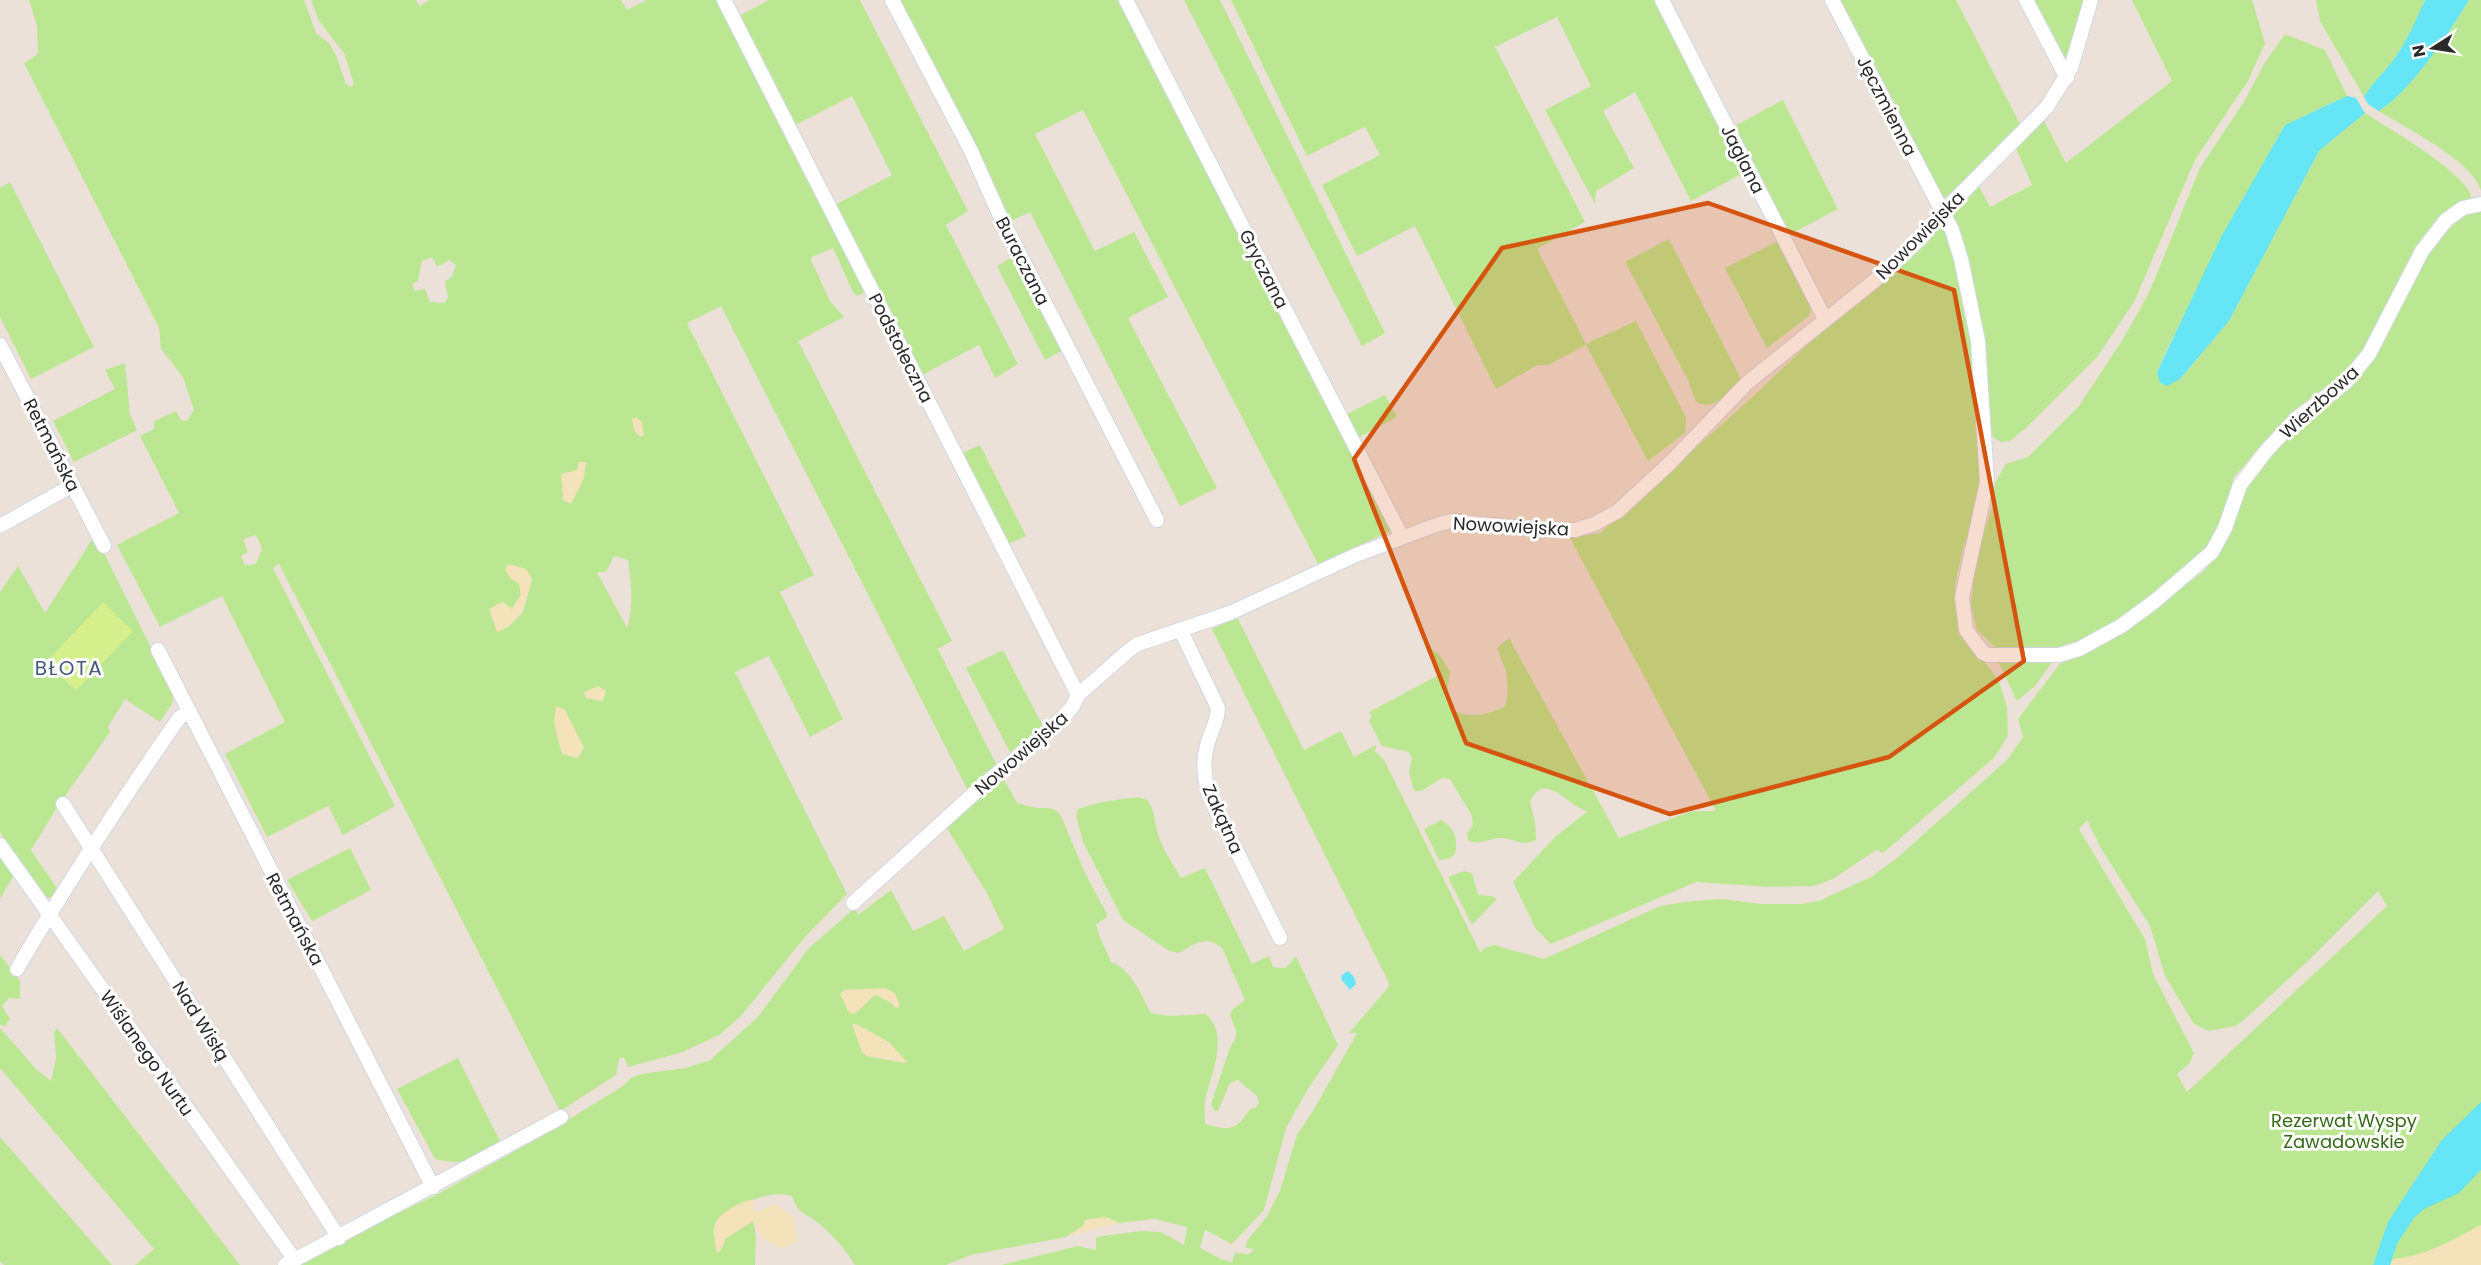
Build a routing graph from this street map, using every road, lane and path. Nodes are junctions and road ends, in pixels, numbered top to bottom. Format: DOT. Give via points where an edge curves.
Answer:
graph roads {
  1 [pos="724,0"];
  2 [pos="892,0"];
  3 [pos="1126,0"];
  4 [pos="1662,0"];
  5 [pos="1832,0"];
  6 [pos="2026,0"];
  7 [pos="2091,0"];
  8 [pos="2067,78"];
  9 [pos="2481,204"];
  10 [pos="1942,213"];
  11 [pos="1825,319"];
  12 [pos="0,345"];
  13 [pos="6,372"];
  14 [pos="73,485"];
  15 [pos="1157,520"];
  16 [pos="0,526"];
  17 [pos="1402,537"];
  18 [pos="105,546"];
  19 [pos="1181,631"];
  20 [pos="158,650"];
  21 [pos="1989,655"];
  22 [pos="1078,695"];
  23 [pos="189,712"];
  24 [pos="63,804"];
  25 [pos="0,845"];
  26 [pos="91,847"];
  27 [pos="853,903"];
  28 [pos="51,916"];
  29 [pos="1280,938"];
  30 [pos="17,969"];
  31 [pos="561,1117"];
  32 [pos="433,1187"];
  33 [pos="339,1238"];
  34 [pos="290,1262"];
  1 -- 22 [label="street, Podstołeczna"];
  2 -- 15 [label="street, Buraczana"];
  3 -- 17 [label="street, Gryczana"];
  4 -- 11 [label="street, Jaglana"];
  5 -- 10 [label="street, Jęczmienna"];
  6 -- 8 [label="street"];
  7 -- 8 [label="street, Nowowiejska"];
  8 -- 10 [label="street, Nowowiejska" via="2026,130"];
  9 -- 21 [label="street, Wierzbowa" via="2463,208 2446,220 2422,251 2369,354 2346,382 2297,418 2266,451 2240,485 2212,552 2121,626 2079,649 2059,655"];
  10 -- 11 [label="street, Nowowiejska" via="1920,239"];
  10 -- 21 [label="street, Jęczmienna" via="1961,259 1978,341 1988,482 1962,597 1966,630 1983,653"];
  11 -- 17 [label="street, Nowowiejska" via="1748,382 1618,511 1594,524 1575,530 1544,530 1451,521"];
  12 -- 13 [label="street, Retmańska"];
  13 -- 14 [label="street, Retmańska"];
  14 -- 16 [label="street"];
  14 -- 18 [label="street, Retmańska"];
  17 -- 19 [label="street, Nowowiejska" via="1236,611"];
  19 -- 22 [label="street, Nowowiejska" via="1138,644"];
  19 -- 29 [label="street, Zakątna" via="1218,708 1203,756 1210,798"];
  20 -- 23 [label="street, Retmańska"];
  22 -- 27 [label="street, Nowowiejska" via="1058,723"];
  23 -- 26 [label="street" via="179,718"];
  23 -- 32 [label="street, Retmańska"];
  24 -- 26 [label="street, Nad Wisłą"];
  25 -- 28 [label="street, Wiślanego Nurtu"];
  26 -- 28 [label="street"];
  26 -- 33 [label="street, Nad Wisłą"];
  28 -- 30 [label="street"];
  28 -- 34 [label="street, Wiślanego Nurtu"];
  31 -- 32 [label="street"];
  32 -- 33 [label="street"];
  33 -- 34 [label="street"];
}
